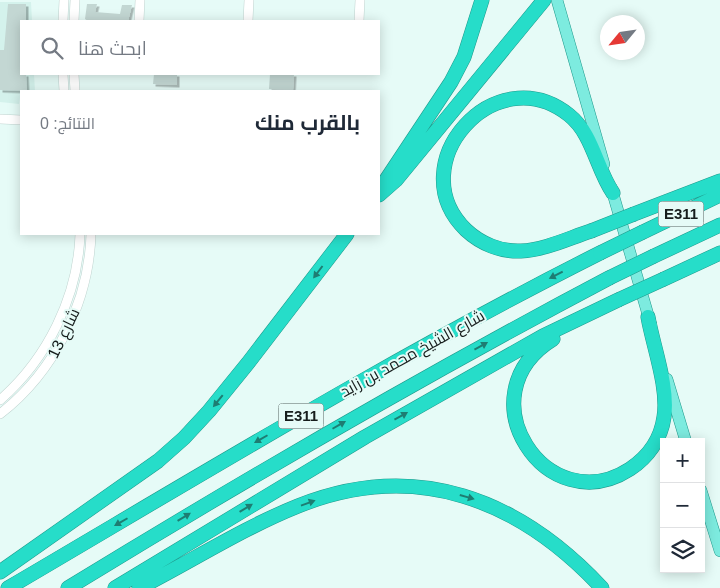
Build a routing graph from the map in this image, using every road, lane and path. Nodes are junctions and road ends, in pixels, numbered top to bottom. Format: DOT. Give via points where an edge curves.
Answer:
graph roads {
  1 [pos="64,0"];
  2 [pos="75,0"];
  3 [pos="140,0"];
  4 [pos="249,0"];
  5 [pos="360,0"];
  6 [pos="482,0"];
  7 [pos="544,0"];
  8 [pos="557,0"];
  9 [pos="76,19"];
  10 [pos="63,20"];
  11 [pos="139,20"];
  12 [pos="248,20"];
  13 [pos="359,20"];
  14 [pos="64,75"];
  15 [pos="74,75"];
  16 [pos="64,90"];
  17 [pos="75,90"];
  18 [pos="0,118"];
  19 [pos="20,120"];
  20 [pos="720,181"];
  21 [pos="380,189"];
  22 [pos="613,193"];
  23 [pos="380,194"];
  24 [pos="720,195"];
  25 [pos="720,225"];
  26 [pos="80,235"];
  27 [pos="91,235"];
  28 [pos="346,235"];
  29 [pos="720,253"];
  30 [pos="613,302"];
  31 [pos="648,316"];
  32 [pos="0,400"];
  33 [pos="0,414"];
  34 [pos="685,438"];
  35 [pos="705,503"];
  36 [pos="543,534"];
  37 [pos="720,551"];
  38 [pos="0,572"];
  39 [pos="8,588"];
  40 [pos="68,588"];
  41 [pos="114,588"];
  42 [pos="140,588"];
  43 [pos="591,588"];
  44 [pos="602,588"];
  1 -- 10 [label="street"];
  2 -- 9 [label="street"];
  3 -- 11 [label="street"];
  4 -- 12 [label="street"];
  5 -- 13 [label="street"];
  6 -- 21 [label="highway" via="464,56 451,82"];
  7 -- 23 [label="highway" via="396,180"];
  8 -- 22 [label="main road"];
  14 -- 16 [label="street"];
  15 -- 17 [label="street"];
  18 -- 19 [label="street"];
  20 -- 22 [label="highway, bridge" via="590,231 521,251 500,249 480,241 457,218 445,192 445,167 455,137 476,114 498,103 530,99 550,104 569,115 584,131"];
  22 -- 31 [label="main road"];
  24 -- 39 [label="highway, شارع الشيخ محمد بن زايد / E311, one-way, bridge" via="495,306"];
  40 -- 25 [label="highway, شارع الشيخ محمد بن زايد / E311, one-way, bridge" via="352,418 503,333"];
  26 -- 32 [label="street, شارع 13" via="72,284 58,322 34,362"];
  27 -- 33 [label="street, شارع 13" via="82,289 62,340 37,378"];
  28 -- 38 [label="highway, one-way" via="237,377 184,438 158,461"];
  29 -- 30 [label="highway, bridge"];
  30 -- 31 [label="highway" via="597,315 548,342 530,357 518,378 513,401 515,425 524,445 552,472 570,479 606,479 623,473 651,450 660,434 665,397"];
  41 -- 30 [label="highway, one-way" via="365,437 543,336"];
  31 -- 34 [label="main road"];
  35 -- 37 [label="main road"];
  42 -- 36 [label="highway, one-way" via="291,509 324,497 364,489 418,488 461,495 504,511"];
  36 -- 43 [label="highway"];
  36 -- 44 [label="highway" via="573,558"];
}
